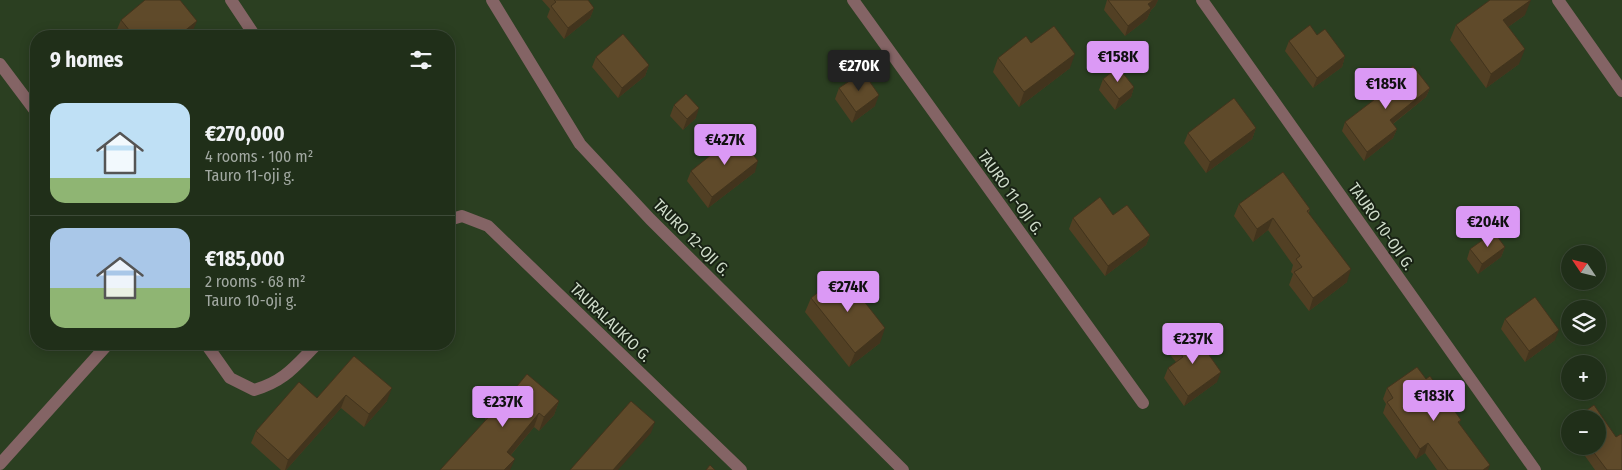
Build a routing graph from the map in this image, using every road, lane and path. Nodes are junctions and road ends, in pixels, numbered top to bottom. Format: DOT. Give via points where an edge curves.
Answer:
graph roads {
  1 [pos="231,0"];
  2 [pos="492,0"];
  3 [pos="852,0"];
  4 [pos="1202,0"];
  5 [pos="1558,0"];
  6 [pos="251,30"];
  7 [pos="0,64"];
  8 [pos="1622,91"];
  9 [pos="30,104"];
  10 [pos="455,218"];
  11 [pos="103,350"];
  12 [pos="210,350"];
  13 [pos="311,350"];
  14 [pos="1143,403"];
  15 [pos="0,464"];
  16 [pos="741,470"];
  17 [pos="903,470"];
  18 [pos="1535,470"];
  1 -- 6 [label="street"];
  2 -- 17 [label="street, TAURO 12-OJI G." via="580,144"];
  3 -- 14 [label="street, TAURO 11-OJI G."];
  4 -- 18 [label="street, TAURO 10-OJI G."];
  5 -- 8 [label="street"];
  7 -- 9 [label="street"];
  10 -- 16 [label="street, TAURALAUKIO G." via="462,216 488,226"];
  11 -- 15 [label="street"];
  12 -- 13 [label="street" via="230,378 254,390 272,385"];
}
